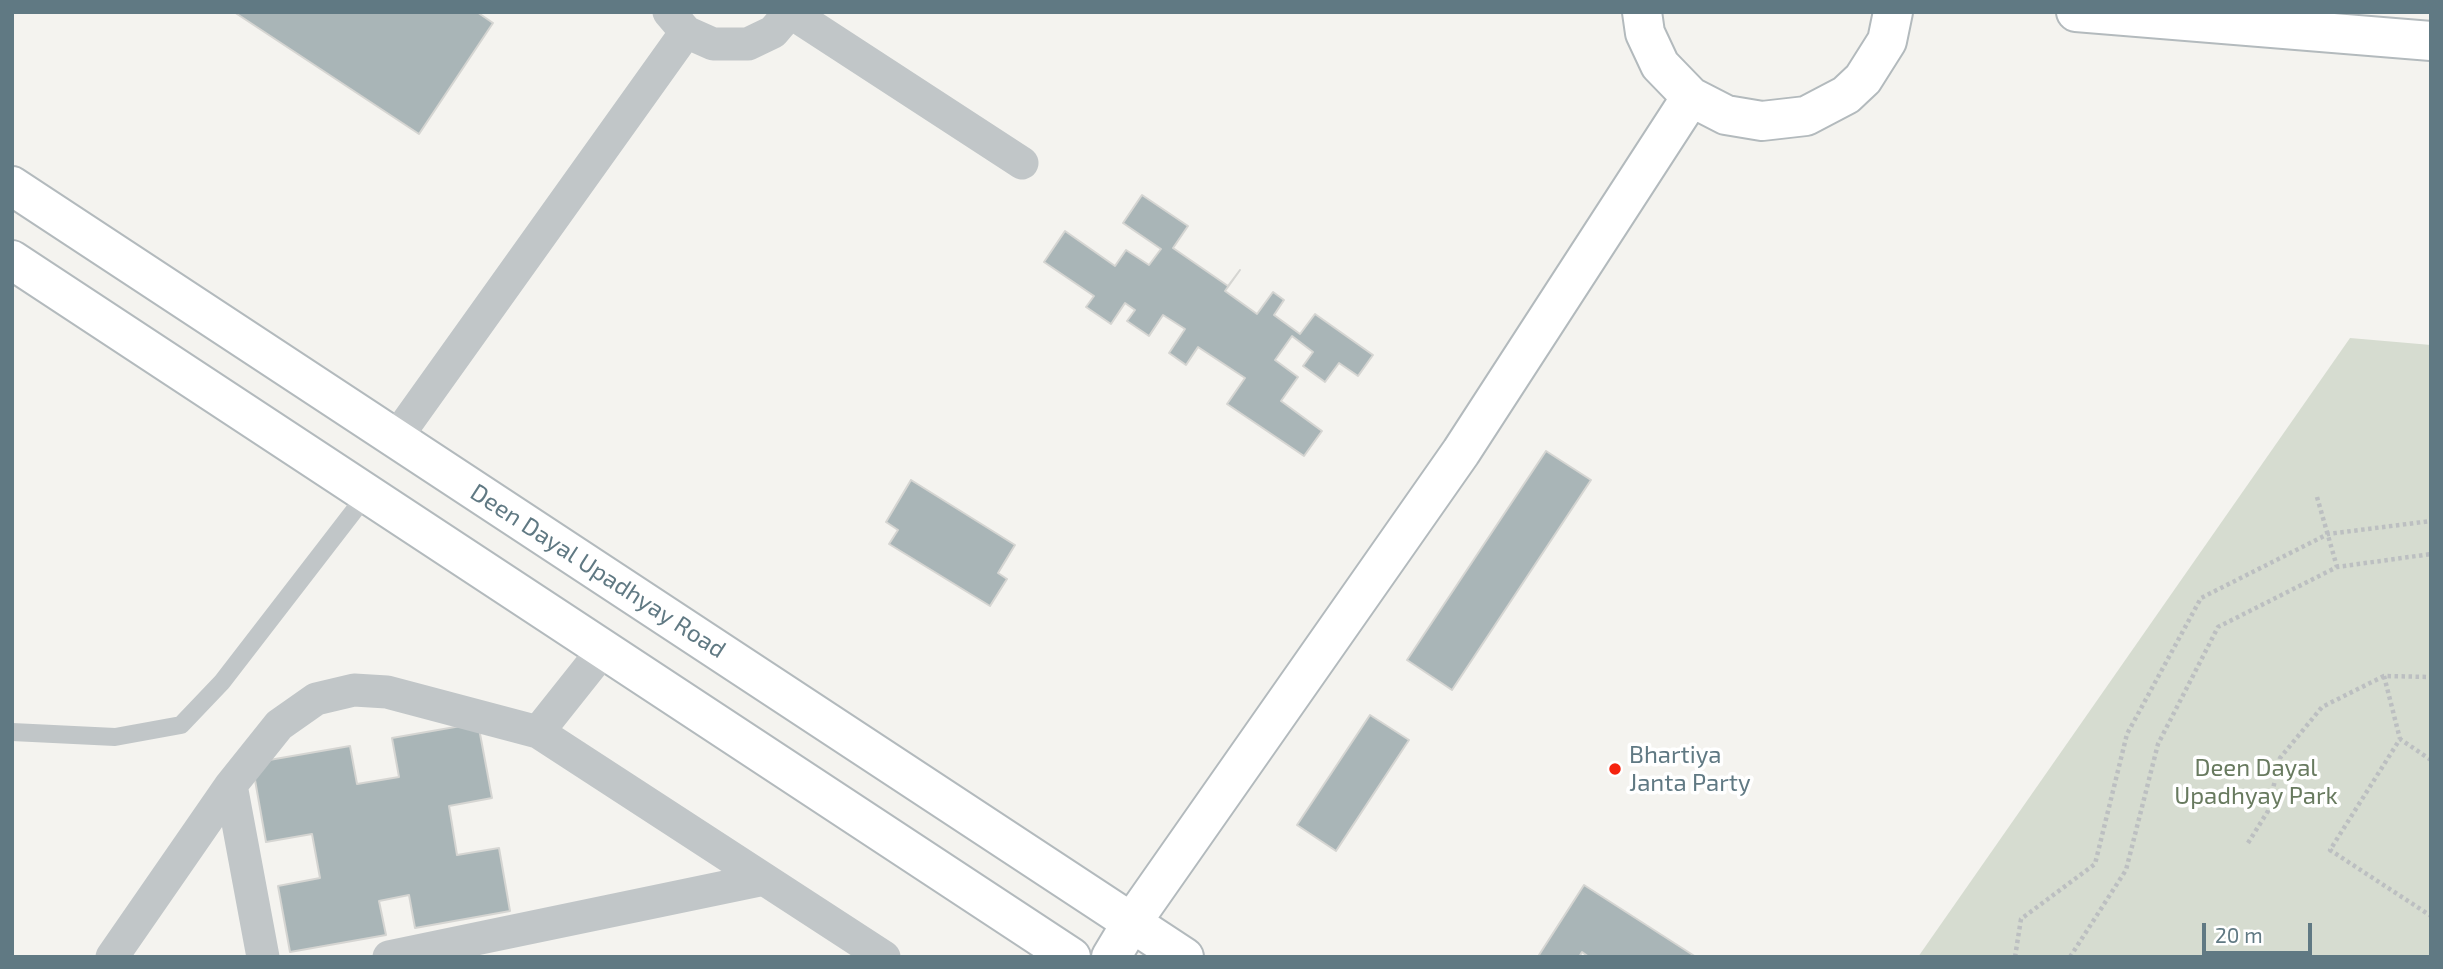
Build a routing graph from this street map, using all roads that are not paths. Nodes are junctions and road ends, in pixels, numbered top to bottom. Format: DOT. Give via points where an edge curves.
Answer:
graph roads {
  1 [pos="790,12"];
  2 [pos="1642,12"];
  3 [pos="1893,12"];
  4 [pos="2076,12"];
  5 [pos="678,22"];
  6 [pos="2431,41"];
  7 [pos="1692,97"];
  8 [pos="1022,163"];
  9 [pos="12,186"];
  10 [pos="12,260"];
  11 [pos="396,438"];
  12 [pos="367,494"];
  13 [pos="604,649"];
  14 [pos="12,732"];
  15 [pos="538,732"];
  16 [pos="230,785"];
  17 [pos="764,879"];
  18 [pos="1132,922"];
  19 [pos="112,957"];
  20 [pos="263,957"];
  21 [pos="389,957"];
  22 [pos="884,957"];
  23 [pos="1071,957"];
  24 [pos="1111,957"];
  25 [pos="1184,957"];
  1 -- 5 [label="street" via="773,32 748,44 713,44"];
  1 -- 8 [label="street"];
  2 -- 7 [label="main road" via="1645,33 1660,65"];
  3 -- 7 [label="main road" via="1887,41 1863,79 1846,95 1806,116 1762,121 1726,115"];
  4 -- 6 [label="main road"];
  5 -- 11 [label="street"];
  7 -- 18 [label="main road" via="1461,452"];
  9 -- 11 [label="main road, Deen Dayal Upadhyay Road"];
  10 -- 12 [label="main road"];
  11 -- 18 [label="main road, Deen Dayal Upadhyay Road"];
  12 -- 13 [label="main road"];
  12 -- 14 [label="lane" via="222,682 181,725 115,737"];
  13 -- 15 [label="street"];
  13 -- 23 [label="main road"];
  15 -- 16 [label="street" via="387,692 354,691 316,699 279,725"];
  15 -- 17 [label="street"];
  16 -- 19 [label="street"];
  16 -- 20 [label="street"];
  17 -- 21 [label="street"];
  17 -- 22 [label="street"];
  18 -- 24 [label="main road"];
  18 -- 25 [label="main road, Deen Dayal Upadhyay Road"];
}
